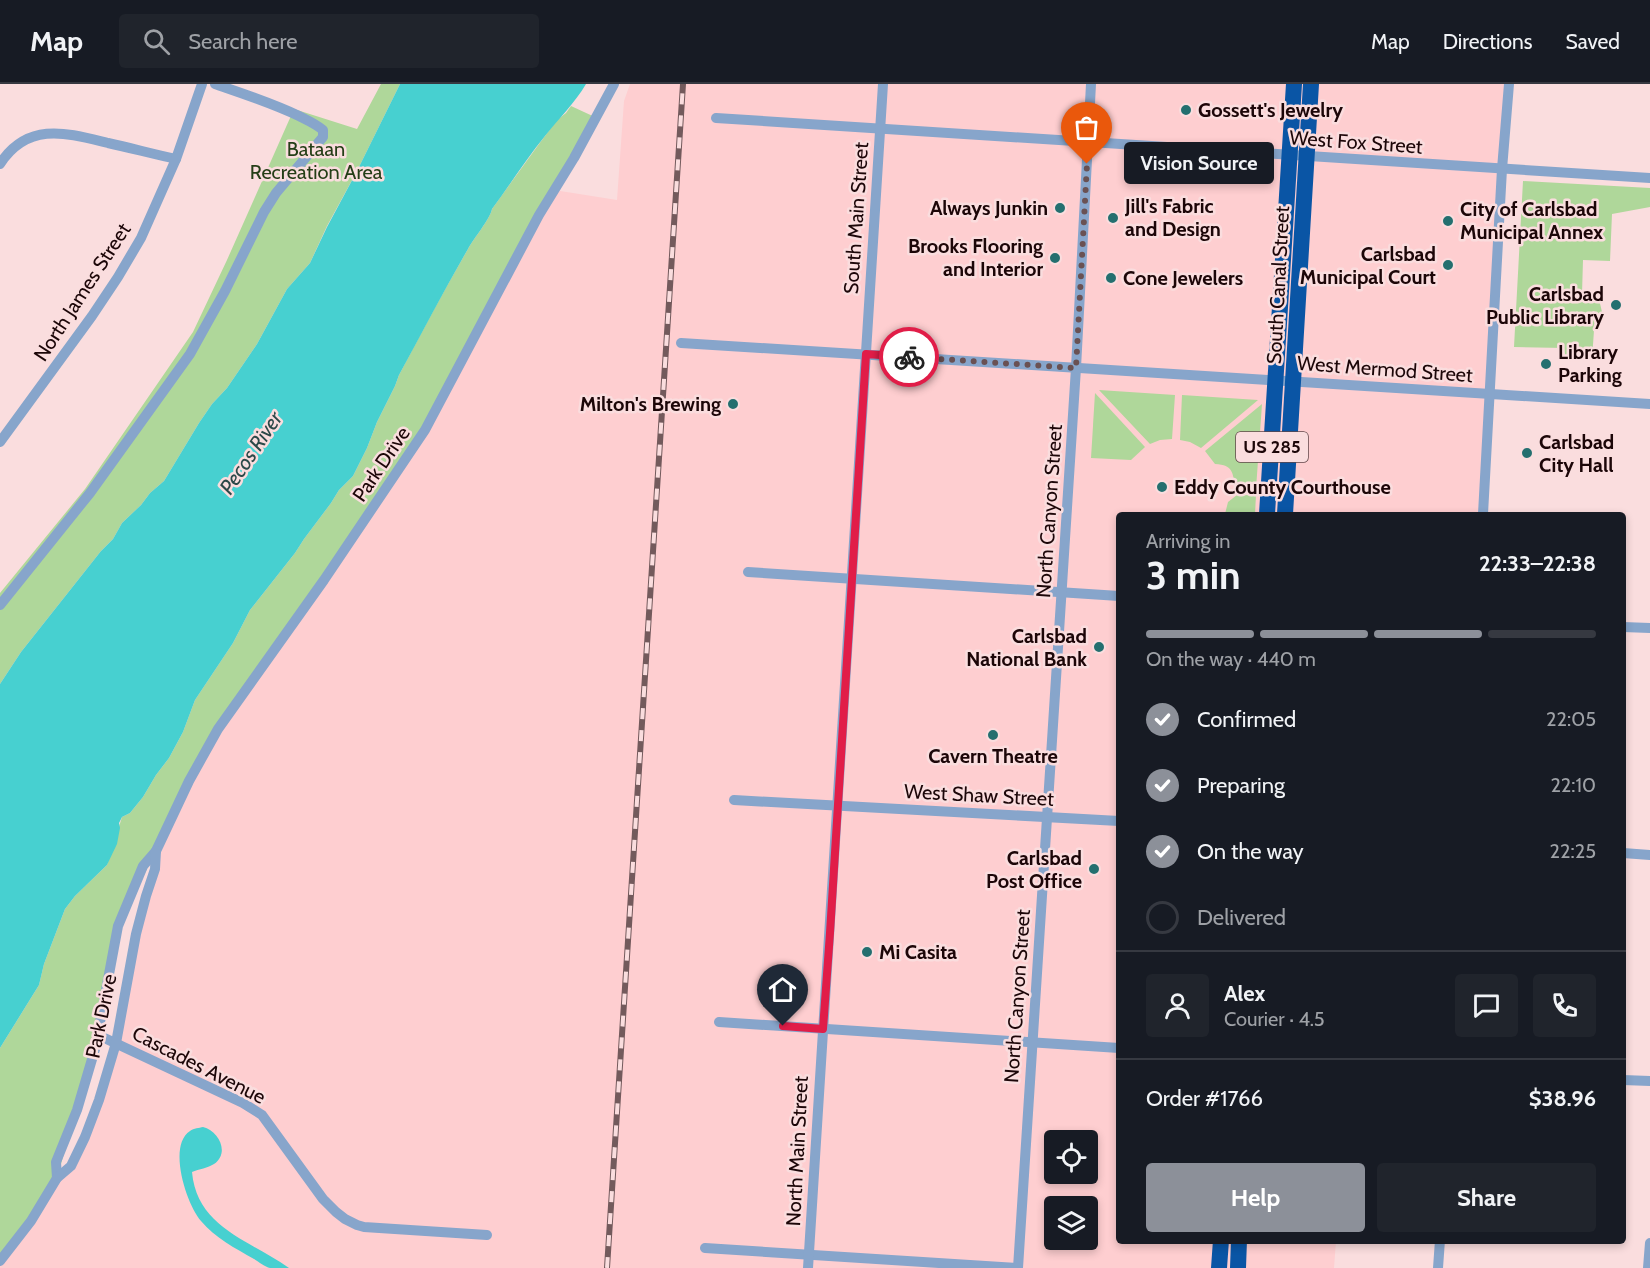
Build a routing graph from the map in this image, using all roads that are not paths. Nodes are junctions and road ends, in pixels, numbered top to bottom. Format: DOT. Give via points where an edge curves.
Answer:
graph roads {
  1 [pos="202,84"];
  2 [pos="216,84"];
  3 [pos="614,84"];
  4 [pos="883,84"];
  5 [pos="1092,84"];
  6 [pos="1294,84"];
  7 [pos="1311,84"];
  8 [pos="1509,84"];
  9 [pos="716,118"];
  10 [pos="880,129"];
  11 [pos="1088,142"];
  12 [pos="1298,157"];
  13 [pos="176,159"];
  14 [pos="0,164"];
  15 [pos="1502,169"];
  16 [pos="1650,178"];
  17 [pos="681,343"];
  18 [pos="866,354"];
  19 [pos="1076,368"];
  20 [pos="1276,380"];
  21 [pos="1294,381"];
  22 [pos="1490,394"];
  23 [pos="1650,404"];
  24 [pos="2,436"];
  25 [pos="1267,512"];
  26 [pos="1285,512"];
  27 [pos="1483,512"];
  28 [pos="748,572"];
  29 [pos="852,578"];
  30 [pos="1061,592"];
  31 [pos="1116,596"];
  32 [pos="0,606"];
  33 [pos="1626,627"];
  34 [pos="1650,628"];
  35 [pos="734,800"];
  36 [pos="838,805"];
  37 [pos="1047,817"];
  38 [pos="1116,821"];
  39 [pos="156,851"];
  40 [pos="1626,853"];
  41 [pos="1650,855"];
  42 [pos="718,1022"];
  43 [pos="823,1029"];
  44 [pos="98,1035"];
  45 [pos="1032,1042"];
  46 [pos="116,1043"];
  47 [pos="1116,1048"];
  48 [pos="1626,1080"];
  49 [pos="1650,1081"];
  50 [pos="57,1178"];
  51 [pos="487,1235"];
  52 [pos="1650,1243"];
  53 [pos="1221,1244"];
  54 [pos="1239,1244"];
  55 [pos="1440,1244"];
  56 [pos="705,1248"];
  57 [pos="809,1255"];
  58 [pos="0,1261"];
  59 [pos="808,1268"];
  60 [pos="1018,1268"];
  61 [pos="1219,1268"];
  62 [pos="1238,1268"];
  63 [pos="1438,1268"];
  64 [pos="1648,1268"];
  1 -- 13 [label="street, North James Street"];
  2 -- 32 [label="street" via="293,113 323,130 323,137 276,192 190,354 90,493"];
  3 -- 39 [label="street, Park Drive" via="539,215 425,430 218,729"];
  4 -- 10 [label="street, South Main Street"];
  5 -- 11 [label="street, North Canyon Street"];
  6 -- 12 [label="highway, South Canal Street / US 285"];
  7 -- 12 [label="highway, South Canal Street / US 285"];
  8 -- 15 [label="street"];
  9 -- 10 [label="street, West Fox Street"];
  10 -- 11 [label="street, West Fox Street"];
  10 -- 18 [label="street, South Main Street"];
  11 -- 12 [label="street, West Fox Street"];
  11 -- 19 [label="street, North Canyon Street"];
  12 -- 15 [label="street, West Fox Street"];
  12 -- 20 [label="highway, South Canal Street / US 285"];
  12 -- 21 [label="highway, South Canal Street / US 285"];
  13 -- 14 [label="street" via="48,132 22,141"];
  13 -- 24 [label="street, North James Street" via="141,238 118,277"];
  15 -- 16 [label="street, West Fox Street"];
  15 -- 22 [label="street"];
  17 -- 18 [label="street, West Mermod Street"];
  18 -- 19 [label="street, West Mermod Street"];
  18 -- 29 [label="street, North Main Street"];
  19 -- 20 [label="street, West Mermod Street"];
  19 -- 30 [label="street, North Canyon Street"];
  20 -- 21 [label="street, West Mermod Street"];
  20 -- 25 [label="highway, US 285"];
  21 -- 22 [label="street, West Mermod Street"];
  21 -- 26 [label="highway, US 285"];
  22 -- 23 [label="street, West Mermod Street"];
  22 -- 27 [label="street"];
  28 -- 29 [label="street"];
  29 -- 30 [label="street"];
  29 -- 36 [label="street, North Main Street"];
  30 -- 31 [label="street"];
  30 -- 37 [label="street, North Canyon Street"];
  33 -- 34 [label="street"];
  35 -- 36 [label="street, West Shaw Street"];
  36 -- 37 [label="street, West Shaw Street"];
  36 -- 43 [label="street, North Main Street"];
  37 -- 38 [label="street, West Shaw Street"];
  37 -- 45 [label="street, North Canyon Street"];
  39 -- 44 [label="street, Park Drive" via="142,866 117,926"];
  39 -- 46 [label="street, Park Drive"];
  40 -- 41 [label="street"];
  42 -- 43 [label="street"];
  43 -- 45 [label="street"];
  43 -- 57 [label="street, North Main Street"];
  44 -- 46 [label="street, Cascades Avenue"];
  44 -- 50 [label="street, Park Drive" via="77,1110 56,1162"];
  45 -- 47 [label="street"];
  45 -- 60 [label="street, North Canyon Street"];
  46 -- 50 [label="street, Park Drive" via="85,1137 71,1166"];
  46 -- 51 [label="street, Cascades Avenue" via="262,1115 323,1199 357,1225"];
  48 -- 49 [label="street"];
  50 -- 58 [label="street, Park Drive"];
  52 -- 64 [label="street"];
  53 -- 61 [label="highway"];
  54 -- 62 [label="highway"];
  55 -- 63 [label="street"];
  56 -- 57 [label="street"];
  57 -- 59 [label="street, North Main Street"];
  57 -- 60 [label="street"];
}
